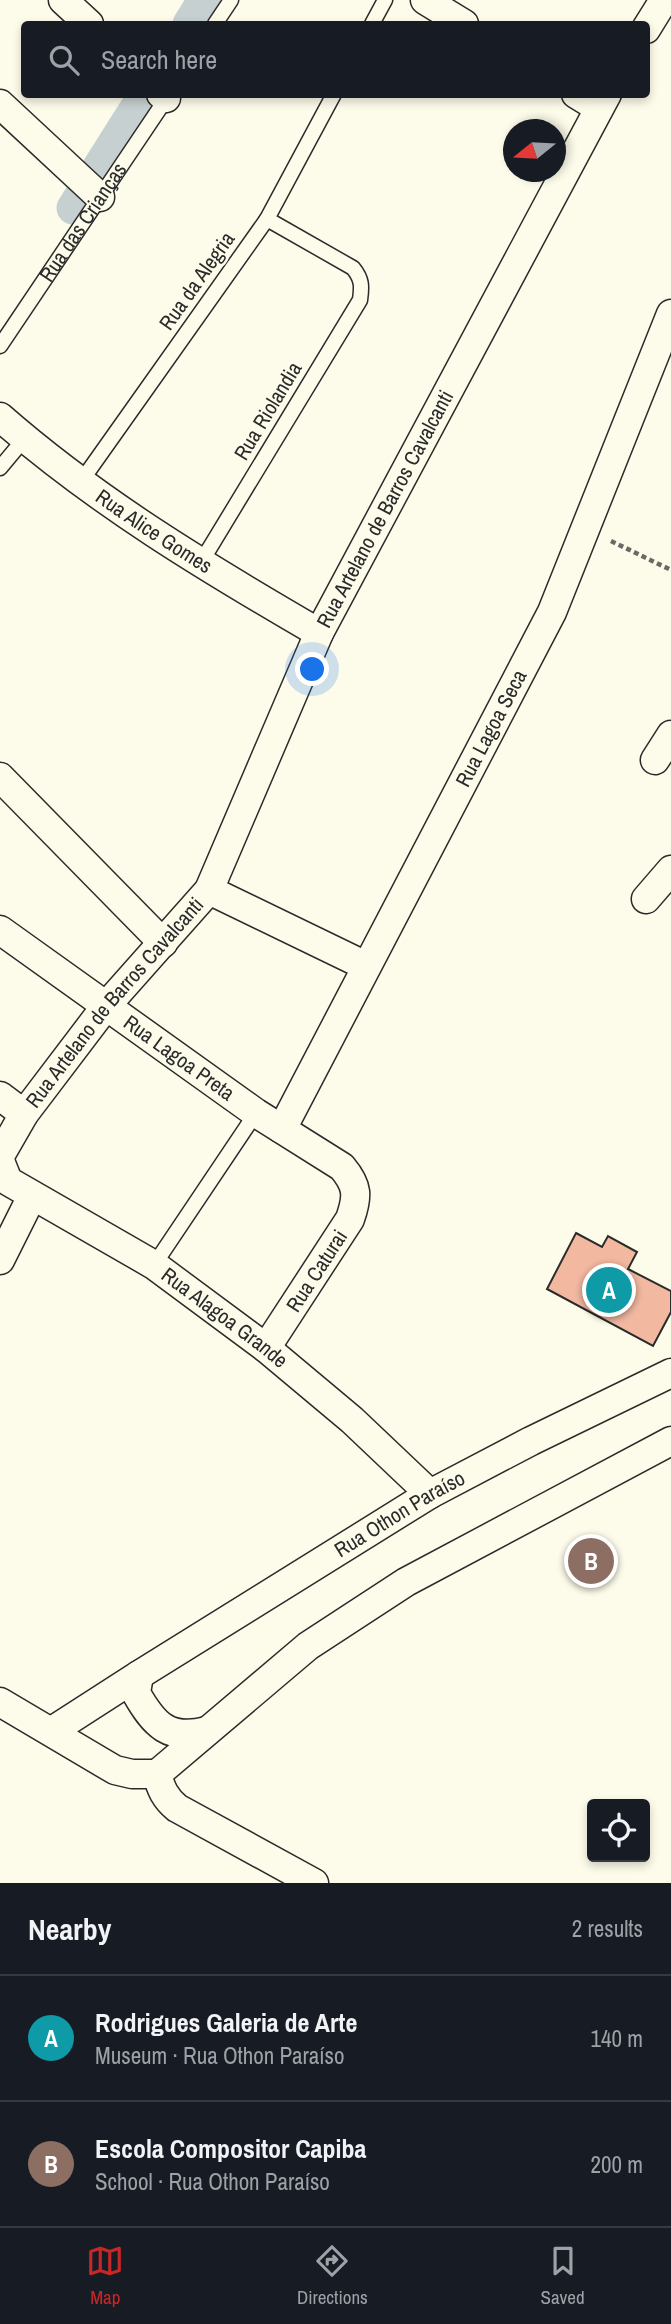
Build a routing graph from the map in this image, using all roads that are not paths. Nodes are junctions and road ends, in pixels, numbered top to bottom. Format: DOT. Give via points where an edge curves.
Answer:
graph roads {
  1 [pos="64,0"];
  2 [pos="231,0"];
  3 [pos="385,0"];
  4 [pos="425,0"];
  5 [pos="664,0"];
  6 [pos="86,21"];
  7 [pos="217,21"];
  8 [pos="374,21"];
  9 [pos="459,21"];
  10 [pos="650,23"];
  11 [pos="164,98"];
  12 [pos="332,98"];
  13 [pos="594,99"];
  14 [pos="0,104"];
  15 [pos="99,196"];
  16 [pos="267,219"];
  17 [pos="671,314"];
  18 [pos="0,346"];
  19 [pos="0,417"];
  20 [pos="25,438"];
  21 [pos="0,468"];
  22 [pos="80,483"];
  23 [pos="200,564"];
  24 [pos="319,633"];
  25 [pos="671,735"];
  26 [pos="655,760"];
  27 [pos="0,777"];
  28 [pos="671,870"];
  29 [pos="209,890"];
  30 [pos="646,899"];
  31 [pos="0,930"];
  32 [pos="163,943"];
  33 [pos="366,966"];
  34 [pos="106,1006"];
  35 [pos="0,1096"];
  36 [pos="256,1113"];
  37 [pos="24,1114"];
  38 [pos="282,1129"];
  39 [pos="0,1165"];
  40 [pos="355,1189"];
  41 [pos="32,1196"];
  42 [pos="0,1261"];
  43 [pos="154,1265"];
  44 [pos="266,1348"];
  45 [pos="671,1373"];
  46 [pos="671,1441"];
  47 [pos="430,1494"];
  48 [pos="139,1675"];
  49 [pos="0,1702"];
  50 [pos="52,1731"];
  51 [pos="207,1731"];
  52 [pos="157,1774"];
  53 [pos="314,1883"];
  1 -- 6 [label="street"];
  2 -- 7 [label="lane"];
  3 -- 8 [label="lane"];
  4 -- 9 [label="street"];
  5 -- 10 [label="street"];
  11 -- 15 [label="lane, Rua das Crianças"];
  12 -- 16 [label="lane, Rua da Alegria"];
  13 -- 24 [label="street, Rua Artelano de Barros Cavalcanti"];
  14 -- 15 [label="street"];
  15 -- 18 [label="lane, Rua das Crianças"];
  16 -- 22 [label="lane, Rua da Alegria"];
  16 -- 23 [label="lane, Rua Riolandia" via="353,268 360,276 360,300"];
  17 -- 33 [label="street, Rua Lagoa Seca" via="552,612"];
  19 -- 20 [label="street, Rua Alice Gomes"];
  20 -- 21 [label="lane"];
  20 -- 22 [label="street, Rua Alice Gomes"];
  22 -- 23 [label="street, Rua Alice Gomes"];
  23 -- 24 [label="street, Rua Alice Gomes"];
  24 -- 29 [label="street, Rua Artelano de Barros Cavalcanti"];
  25 -- 26 [label="street"];
  27 -- 32 [label="street"];
  28 -- 30 [label="street"];
  29 -- 32 [label="street, Rua Artelano de Barros Cavalcanti"];
  29 -- 33 [label="street"];
  31 -- 34 [label="street, Rua Lagoa Preta"];
  32 -- 34 [label="street, Rua Artelano de Barros Cavalcanti"];
  33 -- 38 [label="street, Rua Lagoa Seca"];
  34 -- 36 [label="street, Rua Lagoa Preta"];
  34 -- 37 [label="street, Rua Artelano de Barros Cavalcanti"];
  35 -- 37 [label="street"];
  36 -- 38 [label="street, Rua Lagoa Preta"];
  36 -- 43 [label="lane"];
  37 -- 39 [label="street, Rua Artelano de Barros Cavalcanti" via="1,1154"];
  38 -- 40 [label="street, Rua Lagoa Preta" via="342,1167"];
  39 -- 41 [label="street, Rua Alagoa Grande" via="8,1181"];
  40 -- 44 [label="street, Rua Caturai" via="350,1219"];
  41 -- 42 [label="street"];
  41 -- 43 [label="street, Rua Alagoa Grande"];
  43 -- 44 [label="street, Rua Alagoa Grande"];
  44 -- 47 [label="street, Rua Alagoa Grande"];
  45 -- 47 [label="street, Rua Othon Paraíso"];
  46 -- 51 [label="street" via="406,1582 307,1646"];
  47 -- 48 [label="street, Rua Othon Paraíso"];
  48 -- 50 [label="street, Rua Othon Paraíso"];
  48 -- 51 [label="street" via="136,1693 155,1723 176,1733"];
  49 -- 50 [label="street"];
  50 -- 52 [label="street" via="116,1770"];
  51 -- 52 [label="street"];
  52 -- 53 [label="street" via="161,1789 177,1808"];
}
